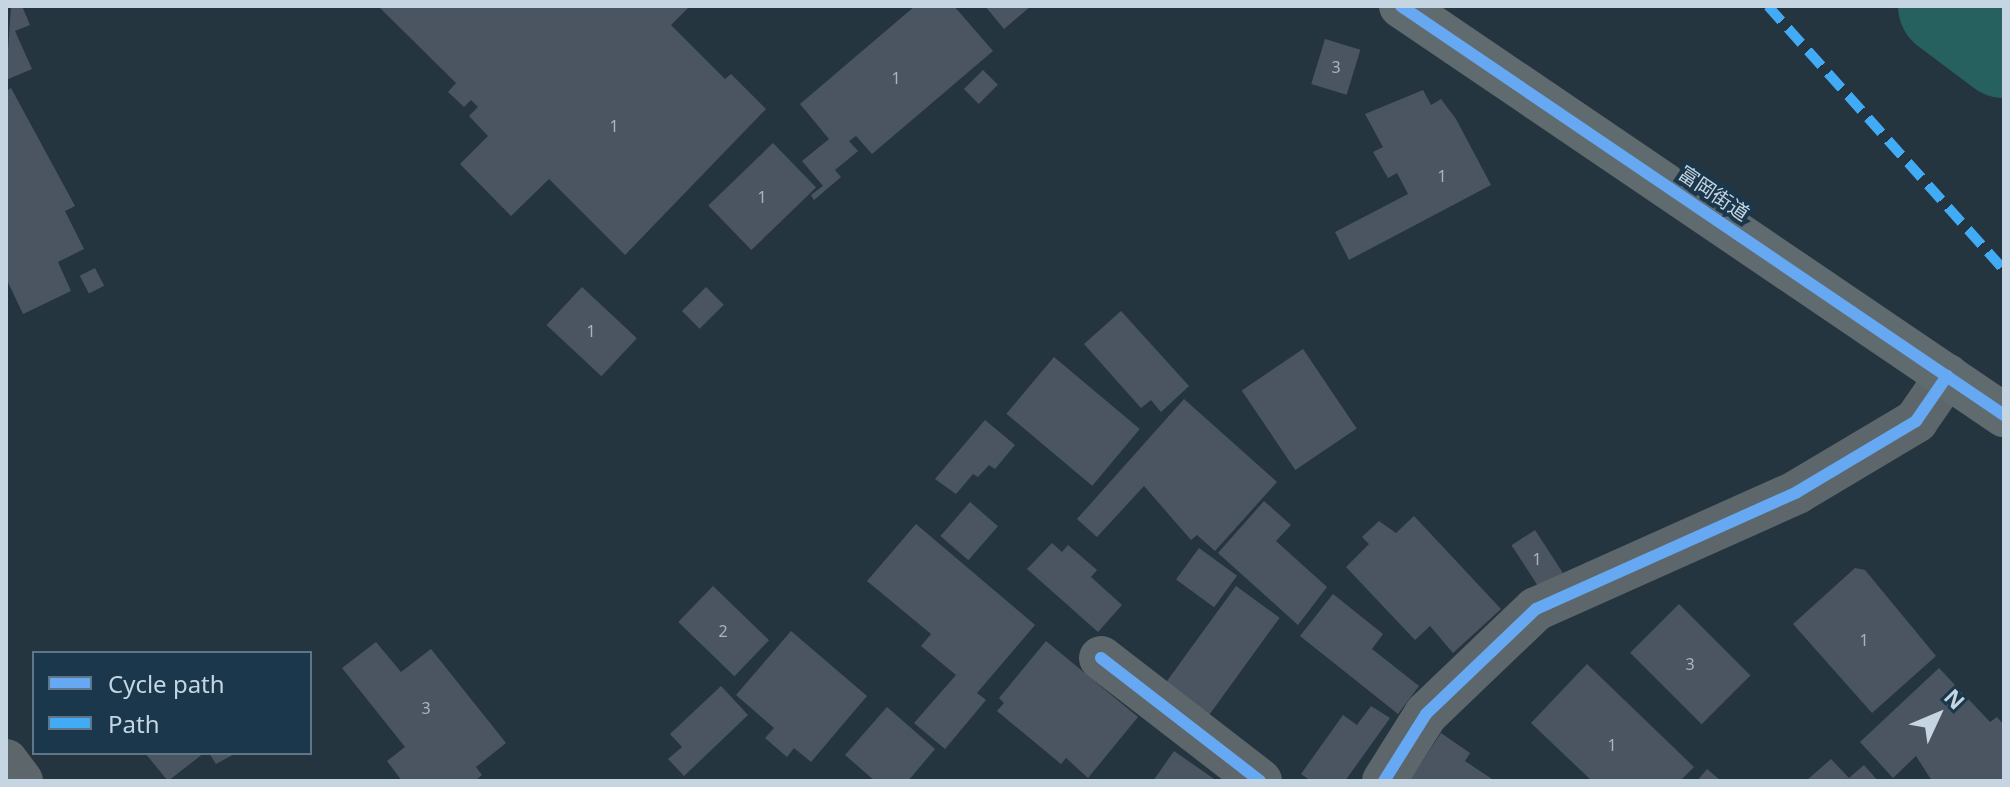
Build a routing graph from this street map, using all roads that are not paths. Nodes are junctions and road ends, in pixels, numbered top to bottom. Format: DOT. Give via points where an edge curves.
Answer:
graph roads {
  1 [pos="1401,6"];
  2 [pos="1947,376"];
  3 [pos="2004,415"];
  4 [pos="1101,658"];
  5 [pos="6,761"];
  6 [pos="21,781"];
  7 [pos="1260,781"];
  8 [pos="1384,781"];
  1 -- 2 [label="street, 富岡街道"];
  2 -- 3 [label="street, 富岡街道"];
  2 -- 8 [label="street" via="1916,421 1797,492 1536,609 1426,714"];
  4 -- 7 [label="street"];
  5 -- 6 [label="street"];
}
